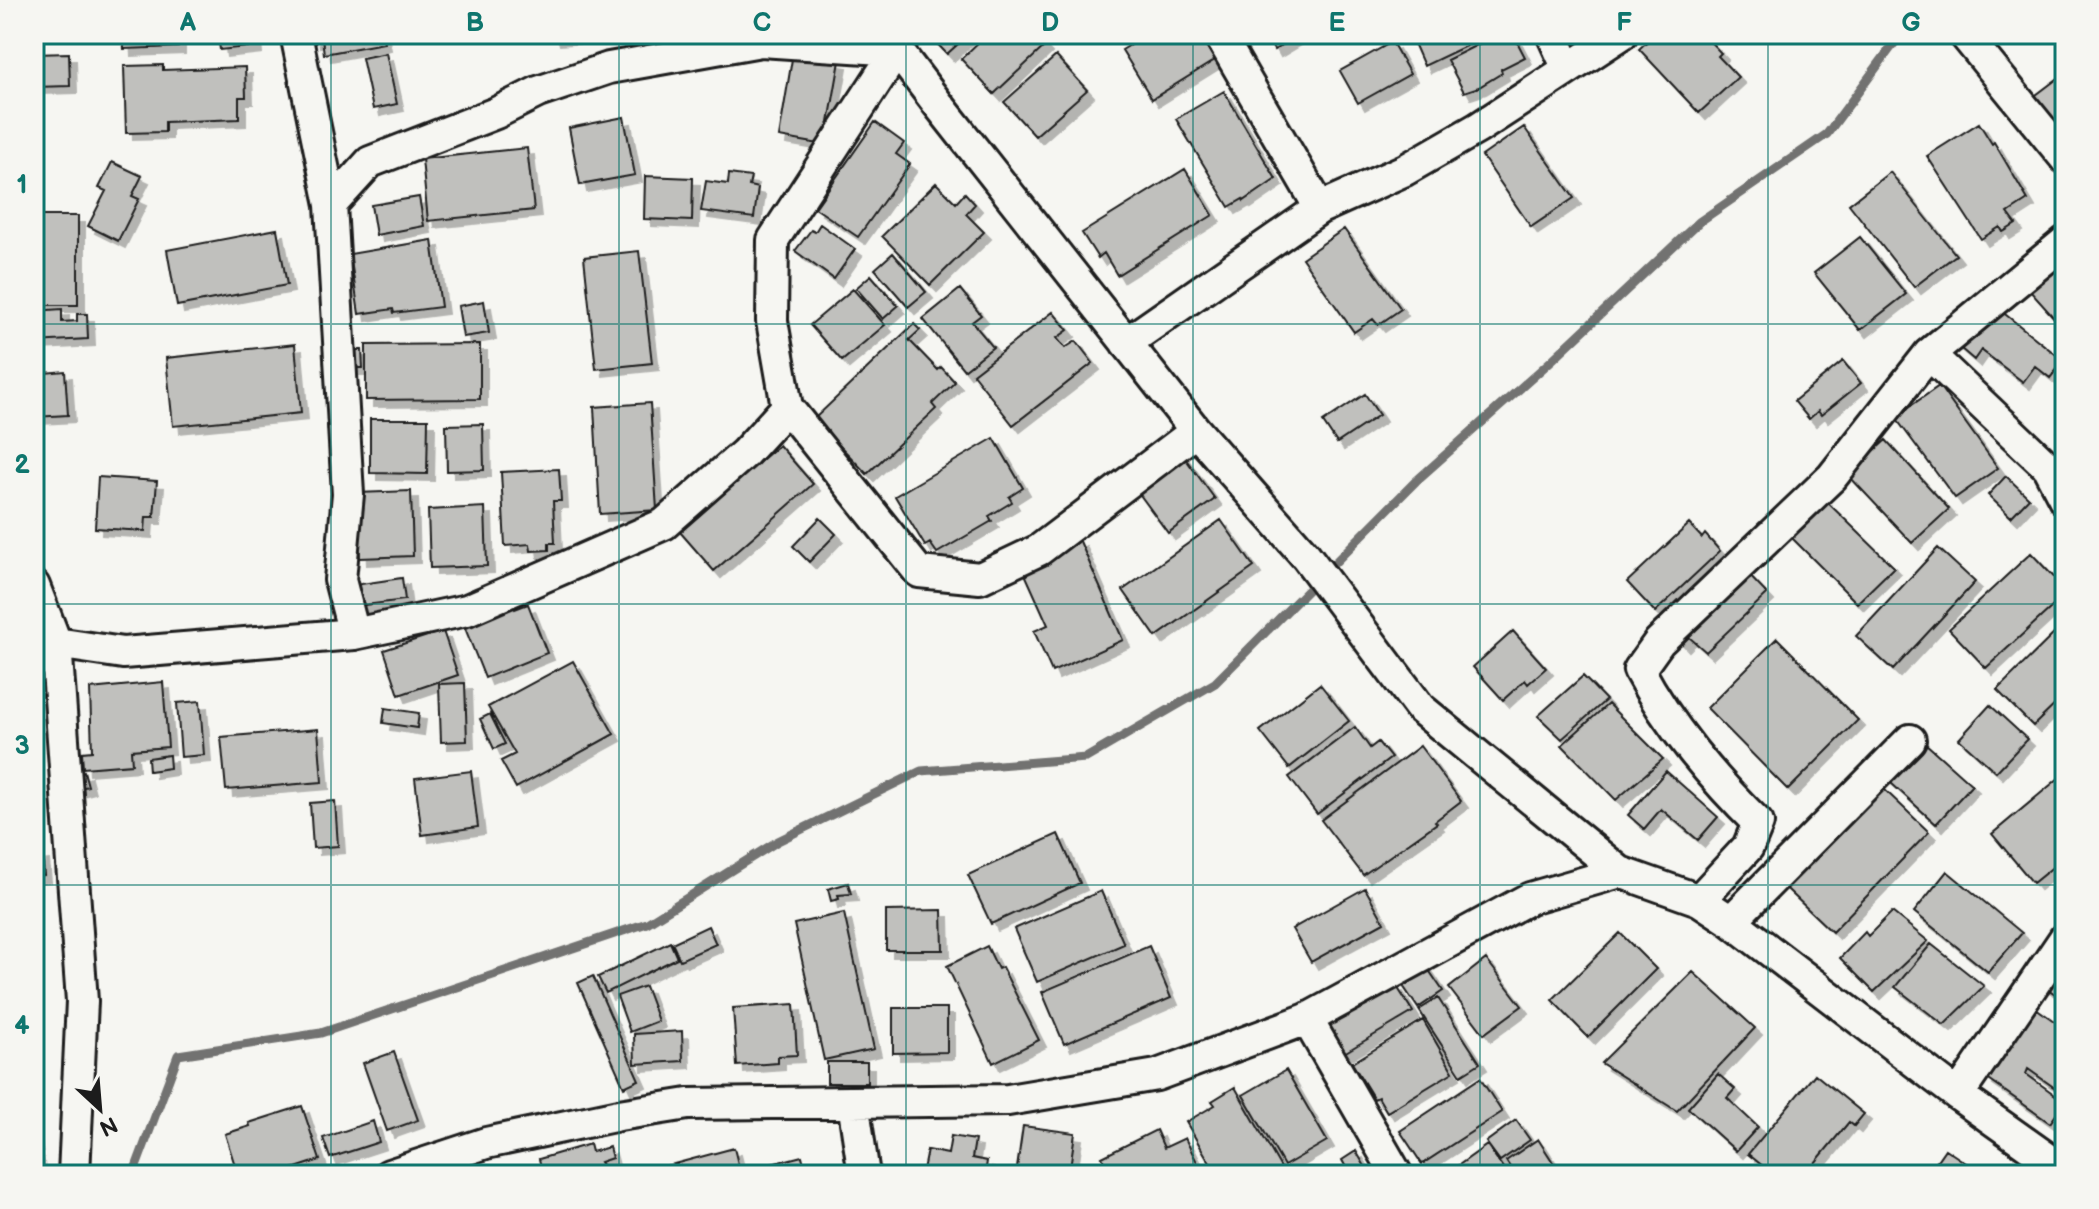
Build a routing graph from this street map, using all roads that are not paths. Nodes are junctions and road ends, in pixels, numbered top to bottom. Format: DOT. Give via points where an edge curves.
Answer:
graph roads {
  1 [pos="296,34"];
  2 [pos="1219,34"];
  3 [pos="1552,34"];
  4 [pos="1622,34"];
  5 [pos="1964,34"];
  6 [pos="895,42"];
  7 [pos="1568,69"];
  8 [pos="2065,158"];
  9 [pos="331,205"];
  10 [pos="1320,208"];
  11 [pos="2065,242"];
  12 [pos="1126,343"];
  13 [pos="1929,354"];
  14 [pos="787,407"];
  15 [pos="1196,431"];
  16 [pos="2065,500"];
  17 [pos="340,580"];
  18 [pos="34,587"];
  19 [pos="354,634"];
  20 [pos="308,636"];
  21 [pos="56,643"];
  22 [pos="1910,740"];
  23 [pos="1620,872"];
  24 [pos="1699,900"];
  25 [pos="1731,921"];
  26 [pos="2065,938"];
  27 [pos="1307,1019"];
  28 [pos="1958,1095"];
  29 [pos="853,1102"];
  30 [pos="2065,1171"];
  31 [pos="74,1175"];
  32 [pos="389,1175"];
  33 [pos="864,1175"];
  34 [pos="1397,1175"];
  1 -- 9 [label="street"];
  2 -- 10 [label="street"];
  3 -- 7 [label="street"];
  4 -- 7 [label="street"];
  5 -- 8 [label="street"];
  6 -- 9 [label="street" via="761,41 609,68 370,162"];
  6 -- 12 [label="street"];
  6 -- 14 [label="street" via="773,240 772,321"];
  7 -- 10 [label="street" via="1417,163"];
  9 -- 17 [label="street" via="348,494"];
  10 -- 12 [label="street"];
  11 -- 13 [label="street"];
  12 -- 15 [label="street"];
  13 -- 16 [label="street" via="2047,466"];
  13 -- 24 [label="street" via="1832,477 1659,642 1639,670 1657,704 1758,823 1748,847"];
  14 -- 15 [label="street" via="919,572 980,578 1039,550"];
  14 -- 19 [label="street" via="745,453 664,524 467,610"];
  15 -- 23 [label="street" via="1306,556 1420,708"];
  17 -- 19 [label="street"];
  17 -- 20 [label="street"];
  18 -- 21 [label="street"];
  19 -- 20 [label="street"];
  20 -- 21 [label="street" via="123,653"];
  21 -- 31 [label="street" via="82,1001"];
  22 -- 25 [label="street"];
  23 -- 24 [label="street"];
  23 -- 27 [label="street" via="1530,898"];
  24 -- 25 [label="street"];
  25 -- 28 [label="street"];
  26 -- 28 [label="street"];
  27 -- 29 [label="street" via="1157,1075 1008,1100"];
  27 -- 34 [label="street"];
  28 -- 30 [label="street"];
  29 -- 32 [label="street" via="688,1104 486,1143"];
  29 -- 33 [label="street"];
}
